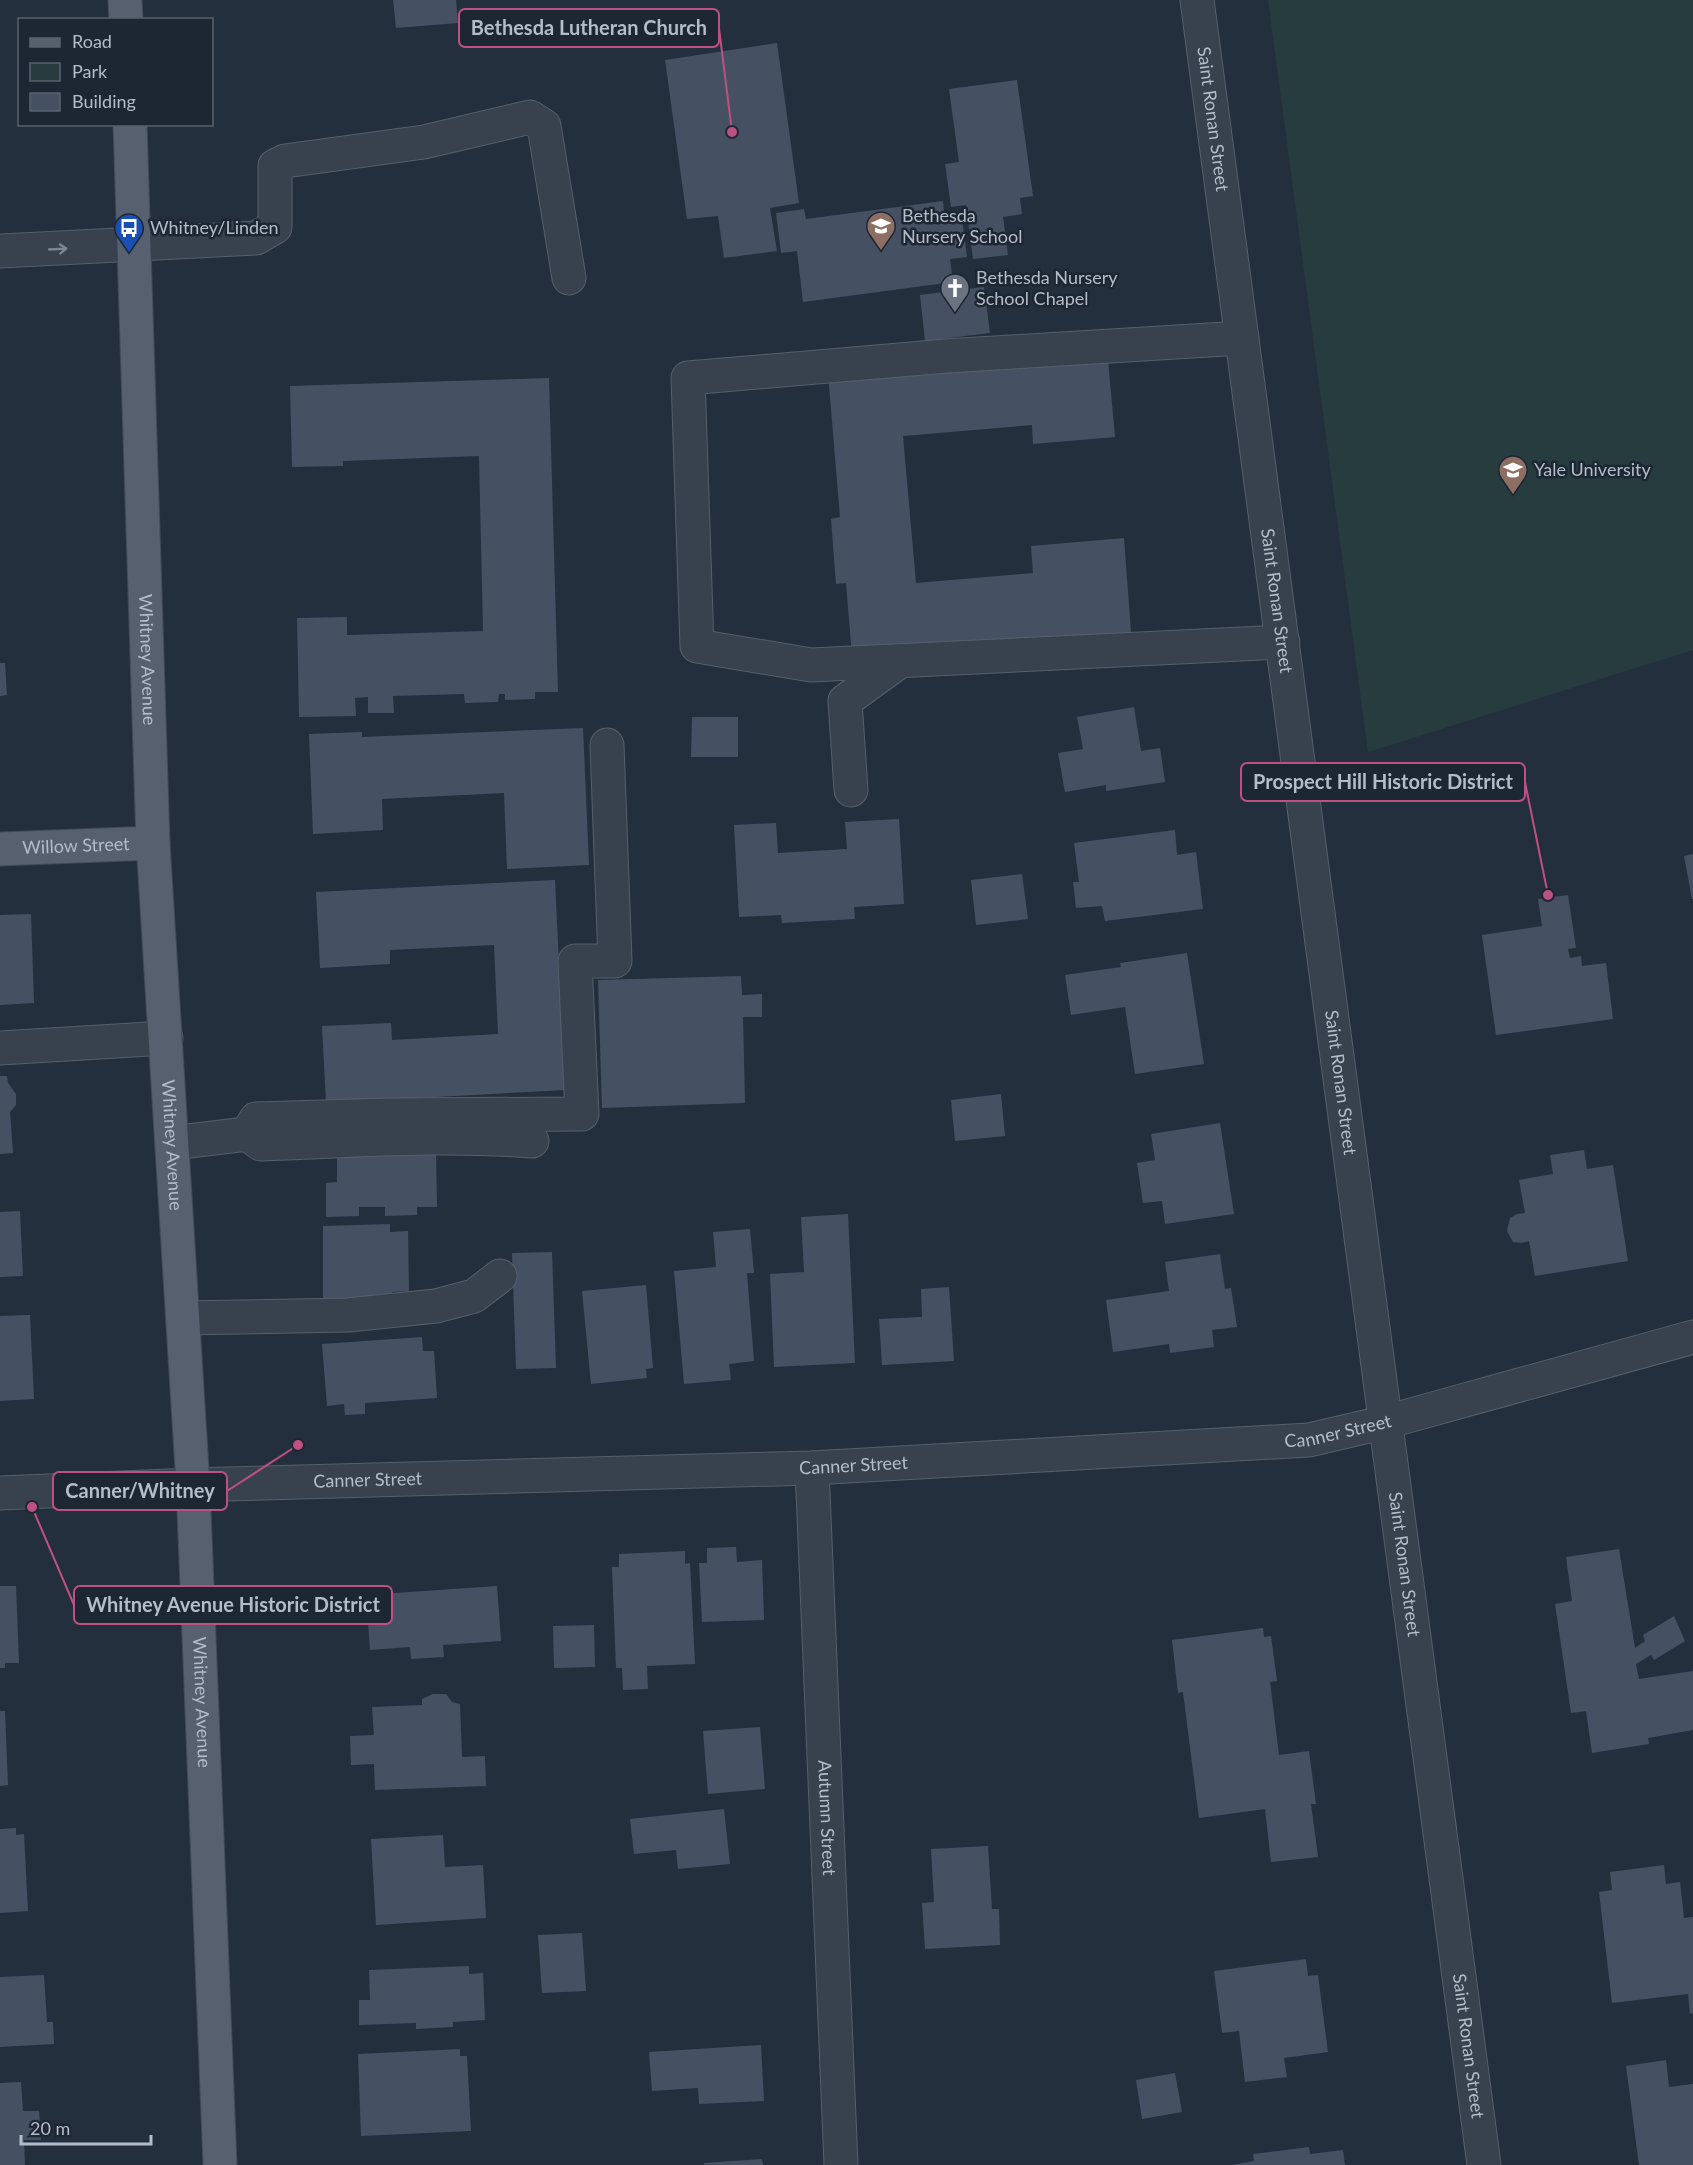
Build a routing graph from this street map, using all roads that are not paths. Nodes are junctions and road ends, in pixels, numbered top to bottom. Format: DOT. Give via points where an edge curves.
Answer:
graph roads {
  1 [pos="125,0"];
  2 [pos="1197,0"];
  3 [pos="126,18"];
  4 [pos="130,126"];
  5 [pos="135,245"];
  6 [pos="0,251"];
  7 [pos="570,278"];
  8 [pos="1242,339"];
  9 [pos="1283,642"];
  10 [pos="900,661"];
  11 [pos="607,745"];
  12 [pos="851,790"];
  13 [pos="153,843"];
  14 [pos="0,849"];
  15 [pos="166,1038"];
  16 [pos="0,1048"];
  17 [pos="247,1134"];
  18 [pos="532,1141"];
  19 [pos="172,1143"];
  20 [pos="500,1276"];
  21 [pos="183,1318"];
  22 [pos="1693,1336"];
  23 [pos="1386,1422"];
  24 [pos="812,1468"];
  25 [pos="193,1485"];
  26 [pos="0,1493"];
  27 [pos="220,2165"];
  28 [pos="841,2165"];
  29 [pos="1484,2165"];
  1 -- 3 [label="main road"];
  2 -- 8 [label="street, Saint Ronan Street"];
  4 -- 5 [label="main road, Whitney Avenue"];
  6 -- 5 [label="street, one-way"];
  5 -- 7 [label="street" via="255,238 275,227 275,166 285,161 424,141 530,117 544,126"];
  5 -- 13 [label="main road, Whitney Avenue"];
  8 -- 9 [label="street, Saint Ronan Street"];
  8 -- 10 [label="street" via="946,356 688,378 697,646 811,664"];
  9 -- 10 [label="street"];
  9 -- 23 [label="street, Saint Ronan Street"];
  10 -- 12 [label="street" via="845,701"];
  11 -- 17 [label="street" via="615,961 575,961 582,1114 256,1119"];
  13 -- 14 [label="main road, Willow Street"];
  13 -- 15 [label="main road, Whitney Avenue"];
  15 -- 16 [label="street"];
  15 -- 19 [label="main road, Whitney Avenue"];
  17 -- 18 [label="street" via="261,1144 431,1137"];
  17 -- 19 [label="street"];
  19 -- 21 [label="main road, Whitney Avenue"];
  20 -- 21 [label="street" via="474,1296 436,1306 348,1315"];
  21 -- 25 [label="main road, Whitney Avenue"];
  22 -- 23 [label="street, Canner Street"];
  23 -- 24 [label="street, Canner Street" via="1309,1440"];
  23 -- 29 [label="street, Saint Ronan Street"];
  24 -- 25 [label="street, Canner Street"];
  24 -- 28 [label="street, Autumn Street"];
  25 -- 26 [label="street, Canner Street"];
  25 -- 27 [label="main road, Whitney Avenue"];
}
